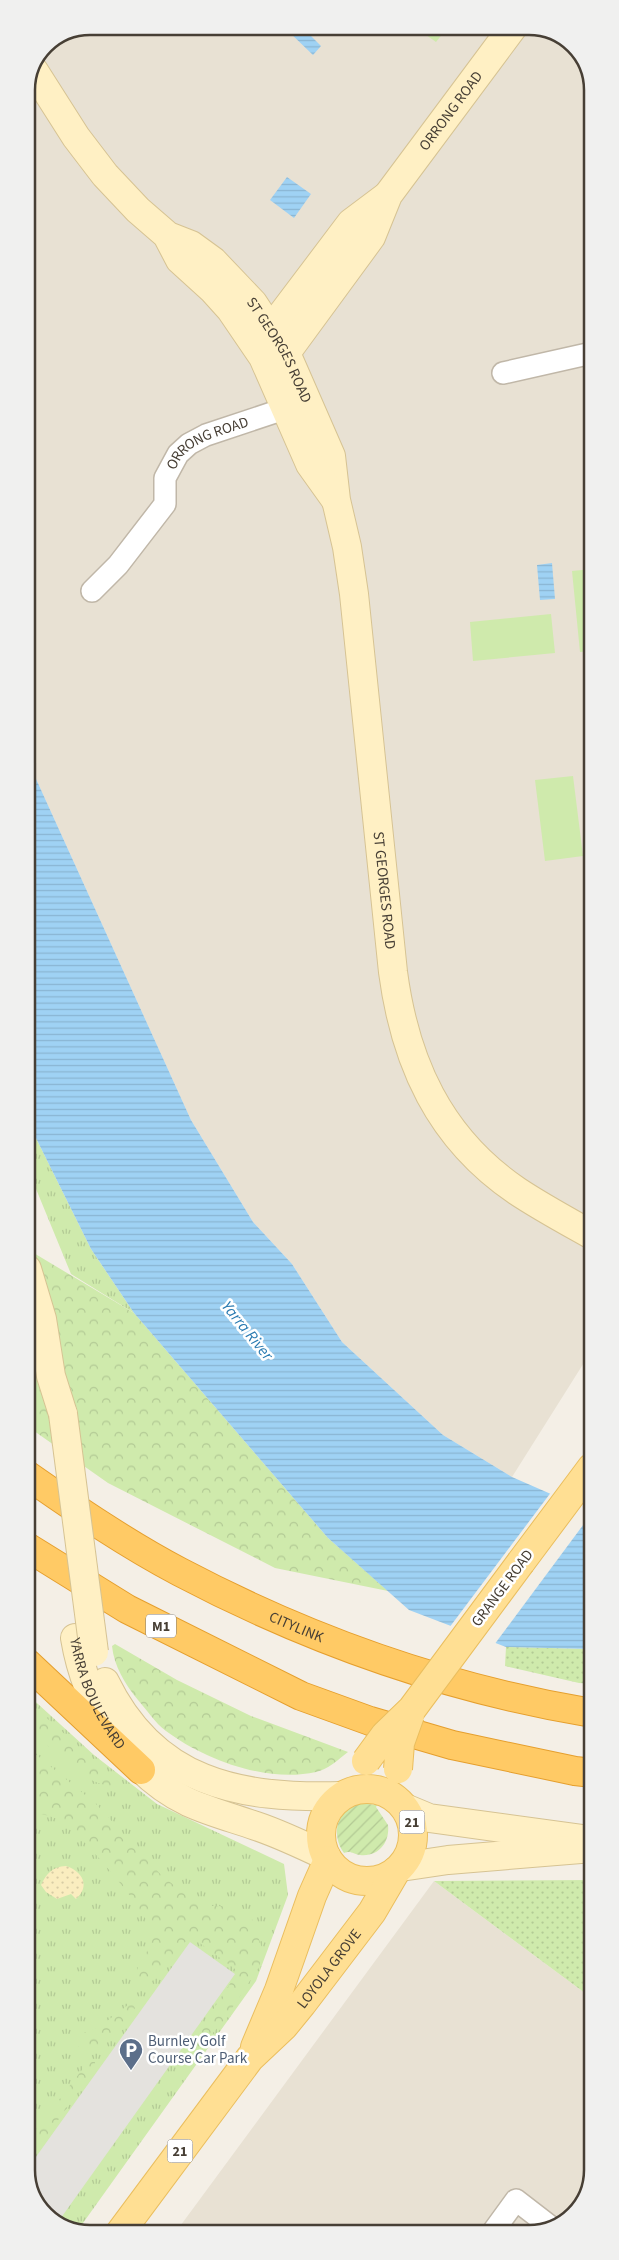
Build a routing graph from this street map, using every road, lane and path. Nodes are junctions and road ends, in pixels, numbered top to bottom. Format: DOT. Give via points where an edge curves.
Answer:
graph roads {
  1 [pos="507,35"];
  2 [pos="37,76"];
  3 [pos="388,195"];
  4 [pos="168,236"];
  5 [pos="271,329"];
  6 [pos="274,355"];
  7 [pos="584,355"];
  8 [pos="503,373"];
  9 [pos="296,405"];
  10 [pos="92,592"];
  11 [pos="561,1218"];
  12 [pos="584,1223"];
  13 [pos="584,1231"];
  14 [pos="35,1296"];
  15 [pos="584,1478"];
  16 [pos="35,1480"];
  17 [pos="35,1552"];
  18 [pos="85,1645"];
  19 [pos="35,1671"];
  20 [pos="412,1708"];
  21 [pos="584,1711"];
  22 [pos="141,1770"];
  23 [pos="584,1772"];
  24 [pos="343,1795"];
  25 [pos="405,1807"];
  26 [pos="584,1839"];
  27 [pos="584,1849"];
  28 [pos="327,1858"];
  29 [pos="398,1869"];
  30 [pos="250,2058"];
  31 [pos="546,2222"];
  32 [pos="126,2225"];
  33 [pos="498,2225"];
  1 -- 3 [label="street, ORRONG ROAD"];
  2 -- 4 [label="street, ST GEORGES ROAD" via="105,175"];
  3 -- 5 [label="street, ORRONG ROAD" via="351,223"];
  3 -- 6 [label="street, ORRONG ROAD" via="371,237"];
  4 -- 5 [label="street, ST GEORGES ROAD" via="191,245 213,261 234,281"];
  4 -- 6 [label="street, ST GEORGES ROAD" via="180,260"];
  5 -- 6 [label="street, ORRONG ROAD"];
  6 -- 9 [label="street, ST GEORGES ROAD"];
  7 -- 8 [label="street"];
  9 -- 10 [label="street, ORRONG ROAD" via="206,435 178,454 165,478 165,504 118,565"];
  9 -- 11 [label="street, ST GEORGES ROAD" via="310,464 336,500 347,547 393,972 407,1043 435,1105 456,1134 486,1166 515,1190"];
  11 -- 12 [label="street, ST GEORGES ROAD"];
  11 -- 13 [label="street, ST GEORGES ROAD"];
  14 -- 18 [label="street, YARRA BOULEVARD" via="51,1376"];
  15 -- 20 [label="main road, GRANGE ROAD / 21, bridge"];
  16 -- 21 [label="highway, CITYLINK" via="180,1572 288,1624 447,1680 498,1695"];
  17 -- 23 [label="highway, M1" via="127,1609 301,1696 452,1745"];
  18 -- 22 [label="street, YARRA BOULEVARD" via="84,1676 97,1708"];
  18 -- 24 [label="street, YARRA BOULEVARD" via="128,1721 146,1743 187,1772 248,1792 283,1796"];
  19 -- 22 [label="highway"];
  20 -- 24 [label="main road, GRANGE ROAD / 21, bridge" via="385,1735"];
  20 -- 25 [label="main road, GRANGE ROAD / 21, bridge" via="400,1743 398,1769"];
  22 -- 28 [label="street, YARRA BOULEVARD" via="188,1802 280,1835"];
  24 -- 25 [label="main road, 21" via="361,1789 377,1789"];
  24 -- 28 [label="main road, 21" via="323,1818 320,1838"];
  25 -- 26 [label="street" via="429,1818"];
  25 -- 29 [label="main road, 21" via="412,1823 413,1838 410,1854"];
  27 -- 29 [label="street" via="448,1860"];
  28 -- 29 [label="main road" via="342,1874 357,1880 373,1881"];
  28 -- 30 [label="main road, LOYOLA GROVE / 21" via="280,1990"];
  29 -- 30 [label="main road, LOYOLA GROVE / 21" via="372,1912 302,2004"];
  30 -- 32 [label="main road, LOYOLA GROVE / 21"];
  31 -- 33 [label="street" via="516,2200"];
}
